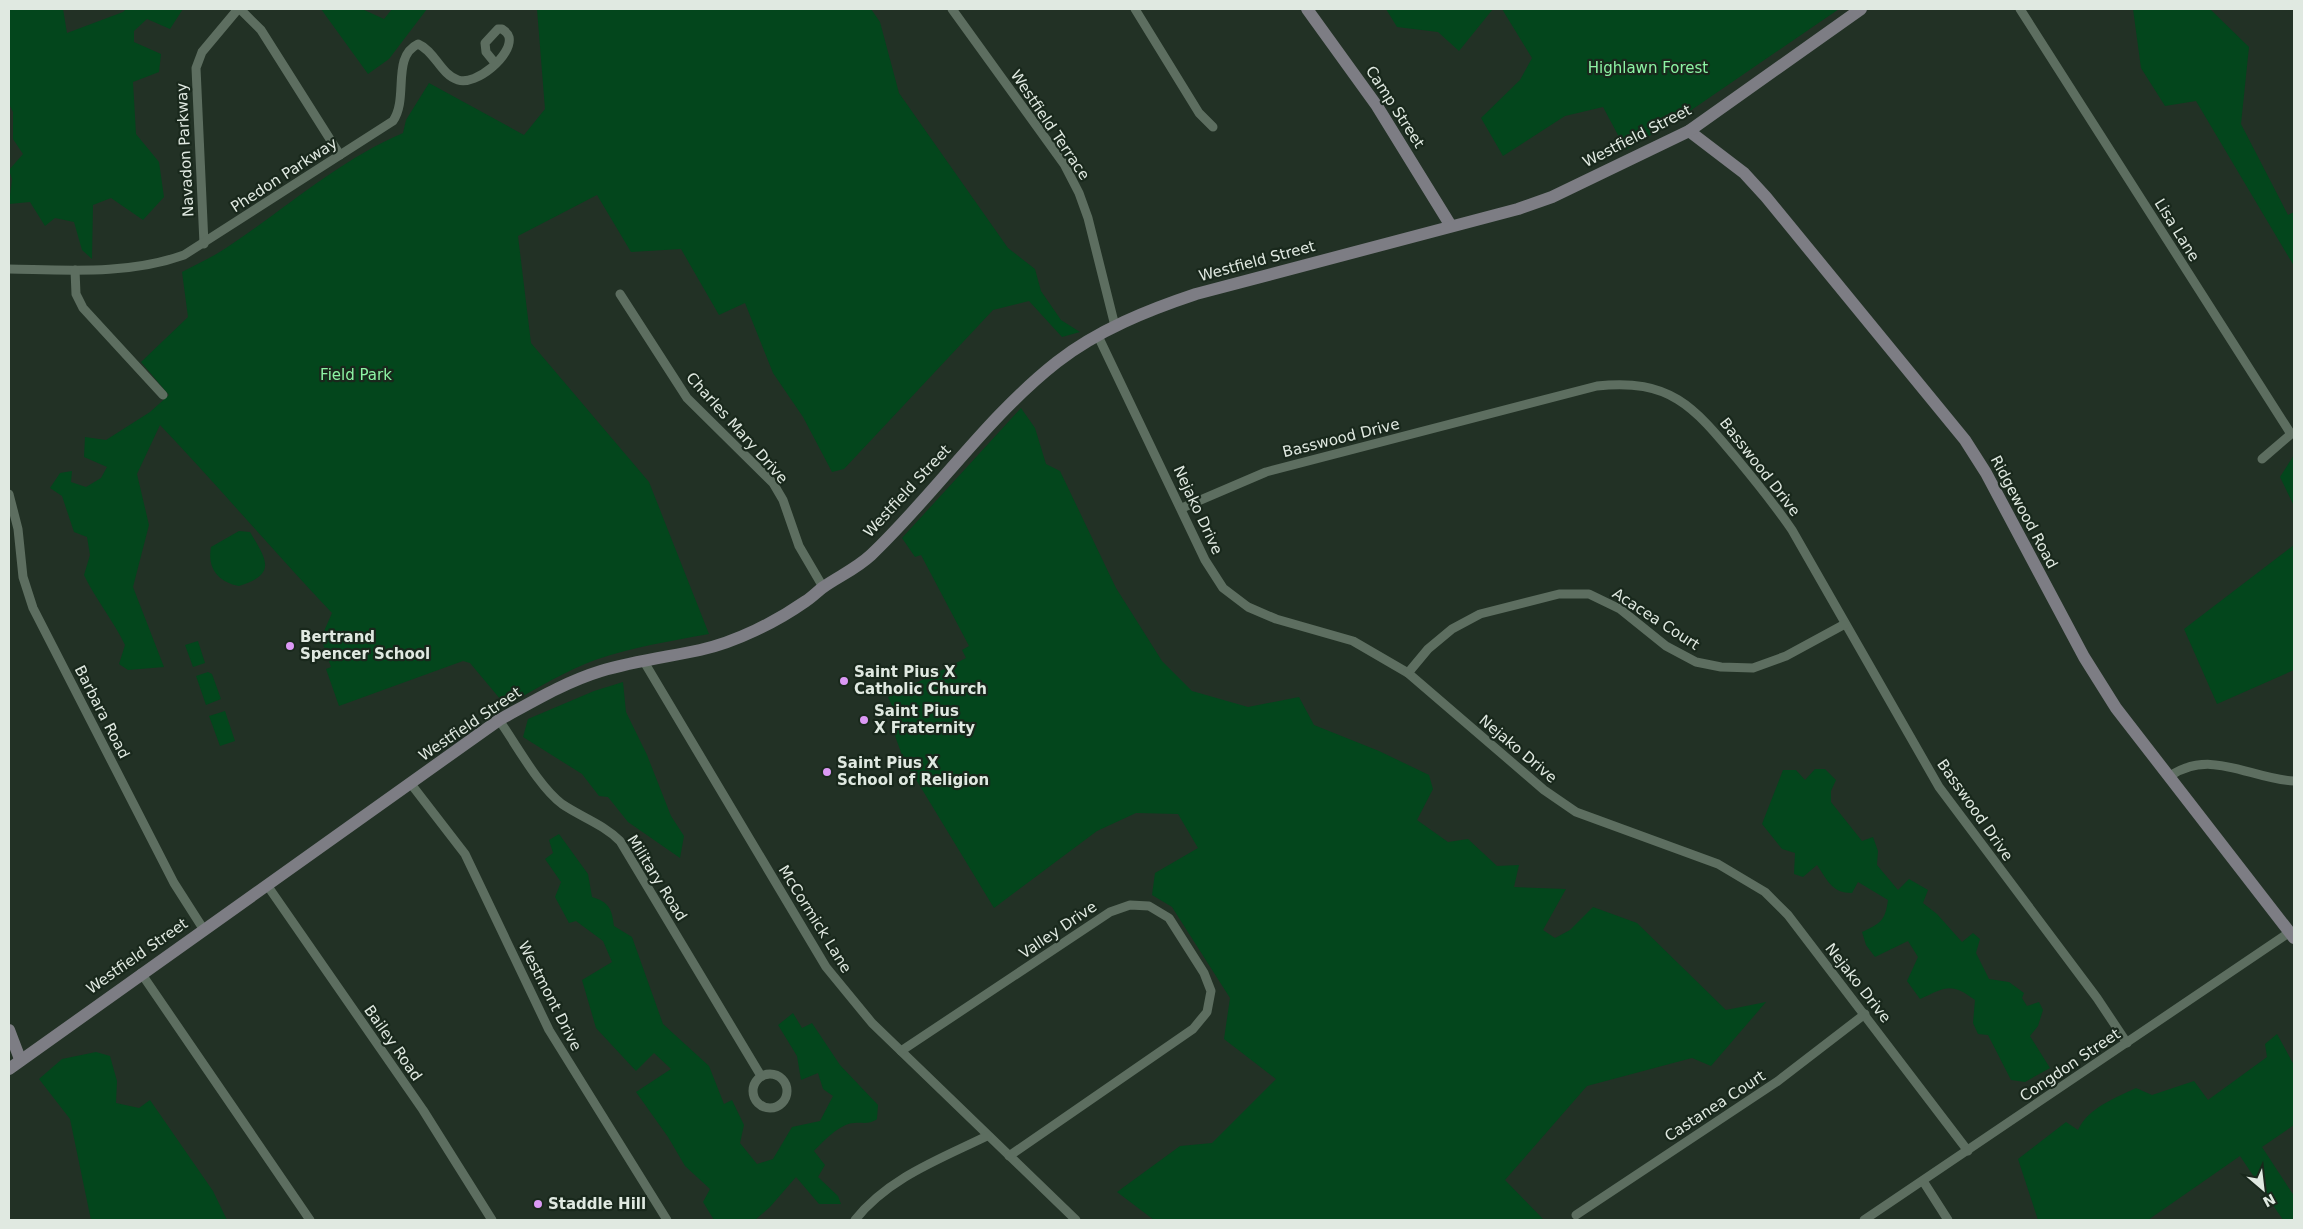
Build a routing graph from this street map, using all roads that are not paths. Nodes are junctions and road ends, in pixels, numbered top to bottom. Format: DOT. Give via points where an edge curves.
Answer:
graph roads {
  1 [pos="239,9"];
  2 [pos="952,9"];
  3 [pos="1135,9"];
  4 [pos="1307,9"];
  5 [pos="1862,9"];
  6 [pos="2020,9"];
  7 [pos="495,64"];
  8 [pos="1213,127"];
  9 [pos="1689,130"];
  10 [pos="340,155"];
  11 [pos="1451,226"];
  12 [pos="204,244"];
  13 [pos="9,269"];
  14 [pos="75,270"];
  15 [pos="620,294"];
  16 [pos="1115,326"];
  17 [pos="1098,336"];
  18 [pos="163,395"];
  19 [pos="2262,459"];
  20 [pos="9,494"];
  21 [pos="1182,508"];
  22 [pos="823,588"];
  23 [pos="1845,624"];
  24 [pos="643,660"];
  25 [pos="1408,673"];
  26 [pos="500,720"];
  27 [pos="2170,776"];
  28 [pos="2294,781"];
  29 [pos="411,784"];
  30 [pos="267,884"];
  31 [pos="204,930"];
  32 [pos="2292,935"];
  33 [pos="141,973"];
  34 [pos="1865,1014"];
  35 [pos="9,1030"];
  36 [pos="2127,1043"];
  37 [pos="901,1051"];
  38 [pos="20,1059"];
  39 [pos="9,1069"];
  40 [pos="761,1076"];
  41 [pos="987,1136"];
  42 [pos="1968,1151"];
  43 [pos="1009,1156"];
  44 [pos="1923,1182"];
  45 [pos="1576,1215"];
  46 [pos="310,1220"];
  47 [pos="492,1220"];
  48 [pos="667,1220"];
  49 [pos="855,1220"];
  50 [pos="1076,1220"];
  51 [pos="1864,1220"];
  52 [pos="1948,1220"];
  1 -- 10 [label="street" via="261,30"];
  1 -- 12 [label="street, Navadon Parkway" via="202,52 196,68"];
  2 -- 16 [label="street, Westfield Terrace" via="1064,164 1079,193"];
  3 -- 8 [label="street" via="1199,113"];
  4 -- 11 [label="main road, Camp Street" via="1376,106"];
  5 -- 9 [label="main road, Westfield Street"];
  6 -- 19 [label="street, Lisa Lane" via="2290,434"];
  7 -- 10 [label="street, Phedon Parkway" via="478,79 458,80 448,74 424,46 411,47 404,56 399,112 379,131"];
  9 -- 11 [label="main road, Westfield Street" via="1552,197 1518,210"];
  9 -- 27 [label="main road, Ridgewood Road" via="1744,173 1766,197 1965,440 1986,473 2084,657 2116,708"];
  10 -- 12 [label="street, Phedon Parkway"];
  11 -- 16 [label="main road, Westfield Street" via="1196,294"];
  12 -- 14 [label="street, Phedon Parkway" via="160,264"];
  13 -- 14 [label="street, Phedon Parkway"];
  14 -- 18 [label="street" via="76,294 82,308"];
  15 -- 22 [label="street, Charles Mary Drive" via="687,398 773,483 783,500 799,546"];
  16 -- 17 [label="main road, Westfield Street"];
  17 -- 21 [label="street, Nejako Drive"];
  17 -- 22 [label="main road, Westfield Street" via="1059,360 1023,390 870,555 846,575"];
  20 -- 31 [label="street, Barbara Road" via="18,529 23,577 33,608 174,883"];
  21 -- 23 [label="street, Basswood Drive" via="1266,472 1597,386 1624,383 1654,389 1684,402 1705,420 1774,503"];
  21 -- 25 [label="street, Nejako Drive" via="1214,574 1224,588 1248,607 1276,619 1353,641"];
  22 -- 24 [label="main road, Westfield Street" via="786,614 716,645"];
  23 -- 25 [label="street, Acacea Court" via="1786,656 1753,668 1721,667 1696,662 1666,646 1620,608 1589,594 1559,594 1480,614 1452,629 1428,648"];
  23 -- 36 [label="street, Basswood Drive" via="1939,787"];
  24 -- 26 [label="main road, Westfield Street" via="600,672 550,692"];
  24 -- 37 [label="street, McCormick Lane" via="826,967 872,1023"];
  25 -- 34 [label="street, Nejako Drive" via="1544,790 1576,812 1718,864 1765,892 1788,915"];
  26 -- 29 [label="main road, Westfield Street"];
  26 -- 40 [label="street, Military Road" via="555,798 620,841"];
  27 -- 28 [label="street" via="2189,766 2215,764"];
  27 -- 32 [label="main road, Ridgewood Road"];
  29 -- 30 [label="main road, Westfield Street"];
  29 -- 48 [label="street, Westmont Drive" via="465,854 549,1030"];
  30 -- 31 [label="main road, Westfield Street"];
  30 -- 47 [label="street, Bailey Road" via="423,1110"];
  31 -- 33 [label="main road, Westfield Street"];
  32 -- 36 [label="street, Congdon Street"];
  33 -- 38 [label="main road, Westfield Street"];
  33 -- 46 [label="street"];
  34 -- 42 [label="street, Nejako Drive"];
  34 -- 45 [label="street, Castanea Court" via="1778,1081"];
  35 -- 38 [label="main road"];
  36 -- 42 [label="street, Congdon Street"];
  37 -- 41 [label="street, McCormick Lane"];
  37 -- 43 [label="street, Valley Drive" via="1110,912 1130,905 1149,906 1169,918 1204,973 1211,991 1207,1012 1193,1029"];
  38 -- 39 [label="main road, Westfield Street"];
  41 -- 43 [label="street, McCormick Lane"];
  41 -- 49 [label="street" via="891,1184 869,1202"];
  42 -- 44 [label="street, Congdon Street"];
  43 -- 50 [label="street, McCormick Lane"];
  44 -- 51 [label="street, Congdon Street"];
  44 -- 52 [label="street"];
}
